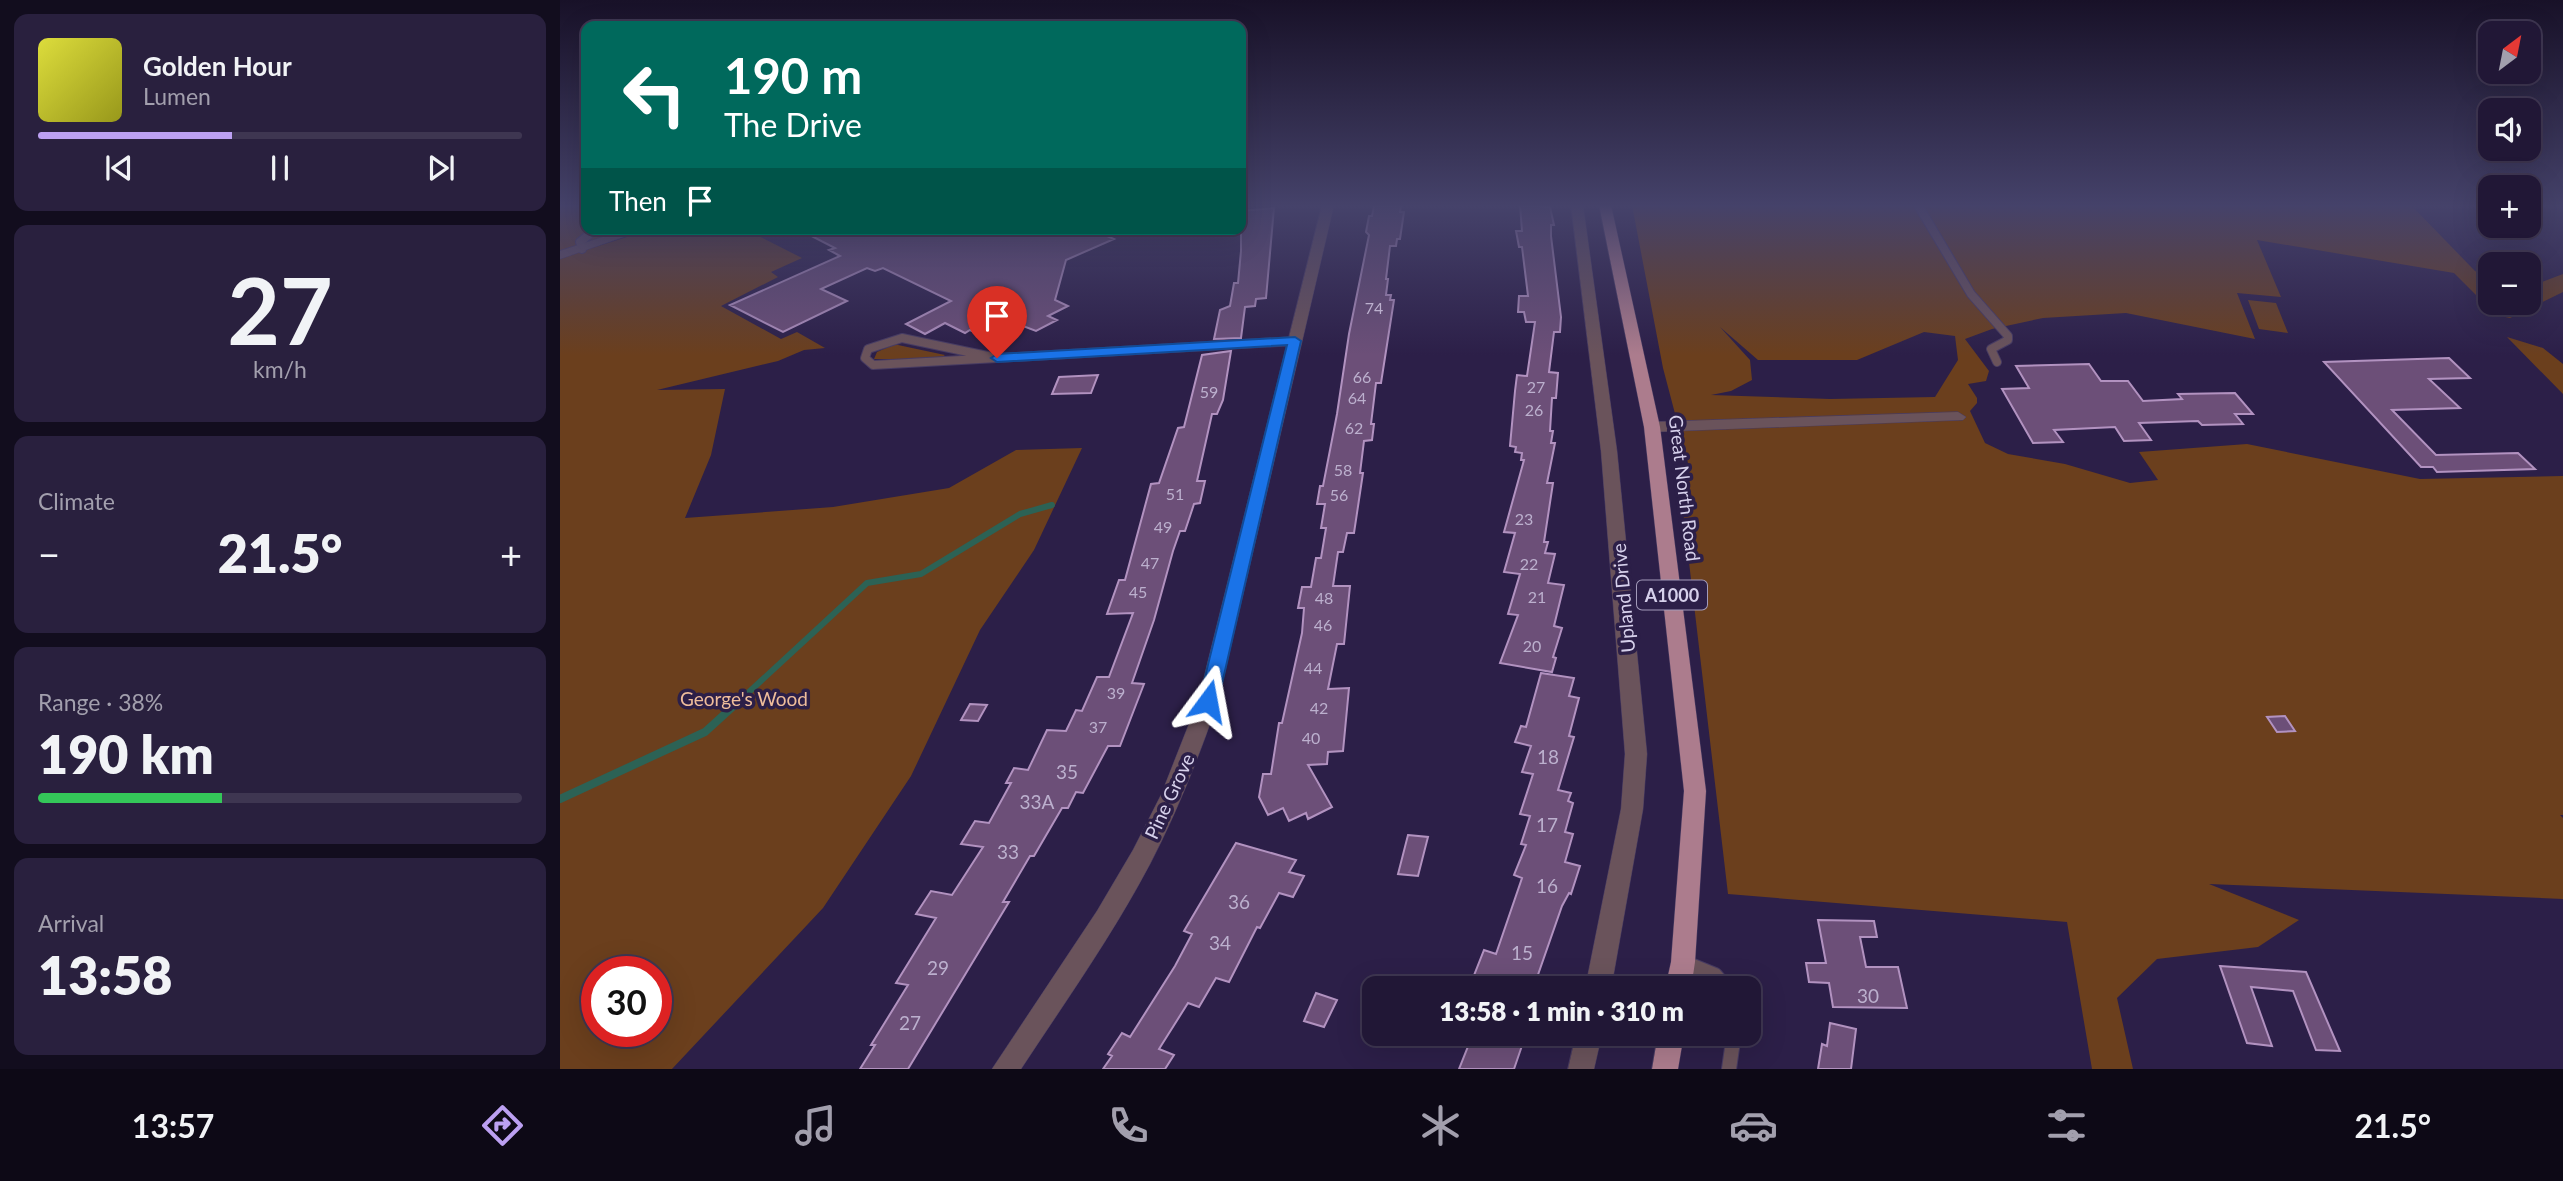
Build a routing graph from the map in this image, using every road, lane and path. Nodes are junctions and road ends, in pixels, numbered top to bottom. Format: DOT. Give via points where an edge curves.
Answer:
graph roads {
  1 [pos="1316,255"];
  2 [pos="1583,255"];
  3 [pos="1616,255"];
  4 [pos="1947,255"];
  5 [pos="1295,341"];
  6 [pos="997,358"];
  7 [pos="1997,362"];
  8 [pos="1958,417"];
  9 [pos="1652,427"];
  10 [pos="1683,962"];
  11 [pos="1600,976"];
  12 [pos="1680,976"];
  13 [pos="1716,976"];
  14 [pos="1586,1046"];
  15 [pos="1669,1046"];
  16 [pos="1732,1046"];
  17 [pos="1005,1069"];
  18 [pos="1581,1069"];
  19 [pos="1665,1069"];
  20 [pos="1729,1069"];
  1 -- 5 [label="street, Pine Grove"];
  2 -- 11 [label="street, Upland Drive" via="1609,451 1636,754 1632,808"];
  3 -- 9 [label="main road, Great North Road / A1000"];
  4 -- 7 [label="lane" via="1990,320 2008,336 1991,349"];
  5 -- 6 [label="lane"];
  5 -- 17 [label="street, Pine Grove" via="1208,701 1185,767 1110,908"];
  6 -- 6 [label="lane" via="873,365 865,358 869,349 902,338"];
  8 -- 9 [label="street"];
  9 -- 10 [label="main road, Great North Road / A1000" via="1695,791"];
  10 -- 12 [label="main road, Great North Road / A1000"];
  10 -- 13 [label="lane"];
  14 -- 18 [label="street"];
  15 -- 19 [label="main road"];
  16 -- 20 [label="lane"];
}
